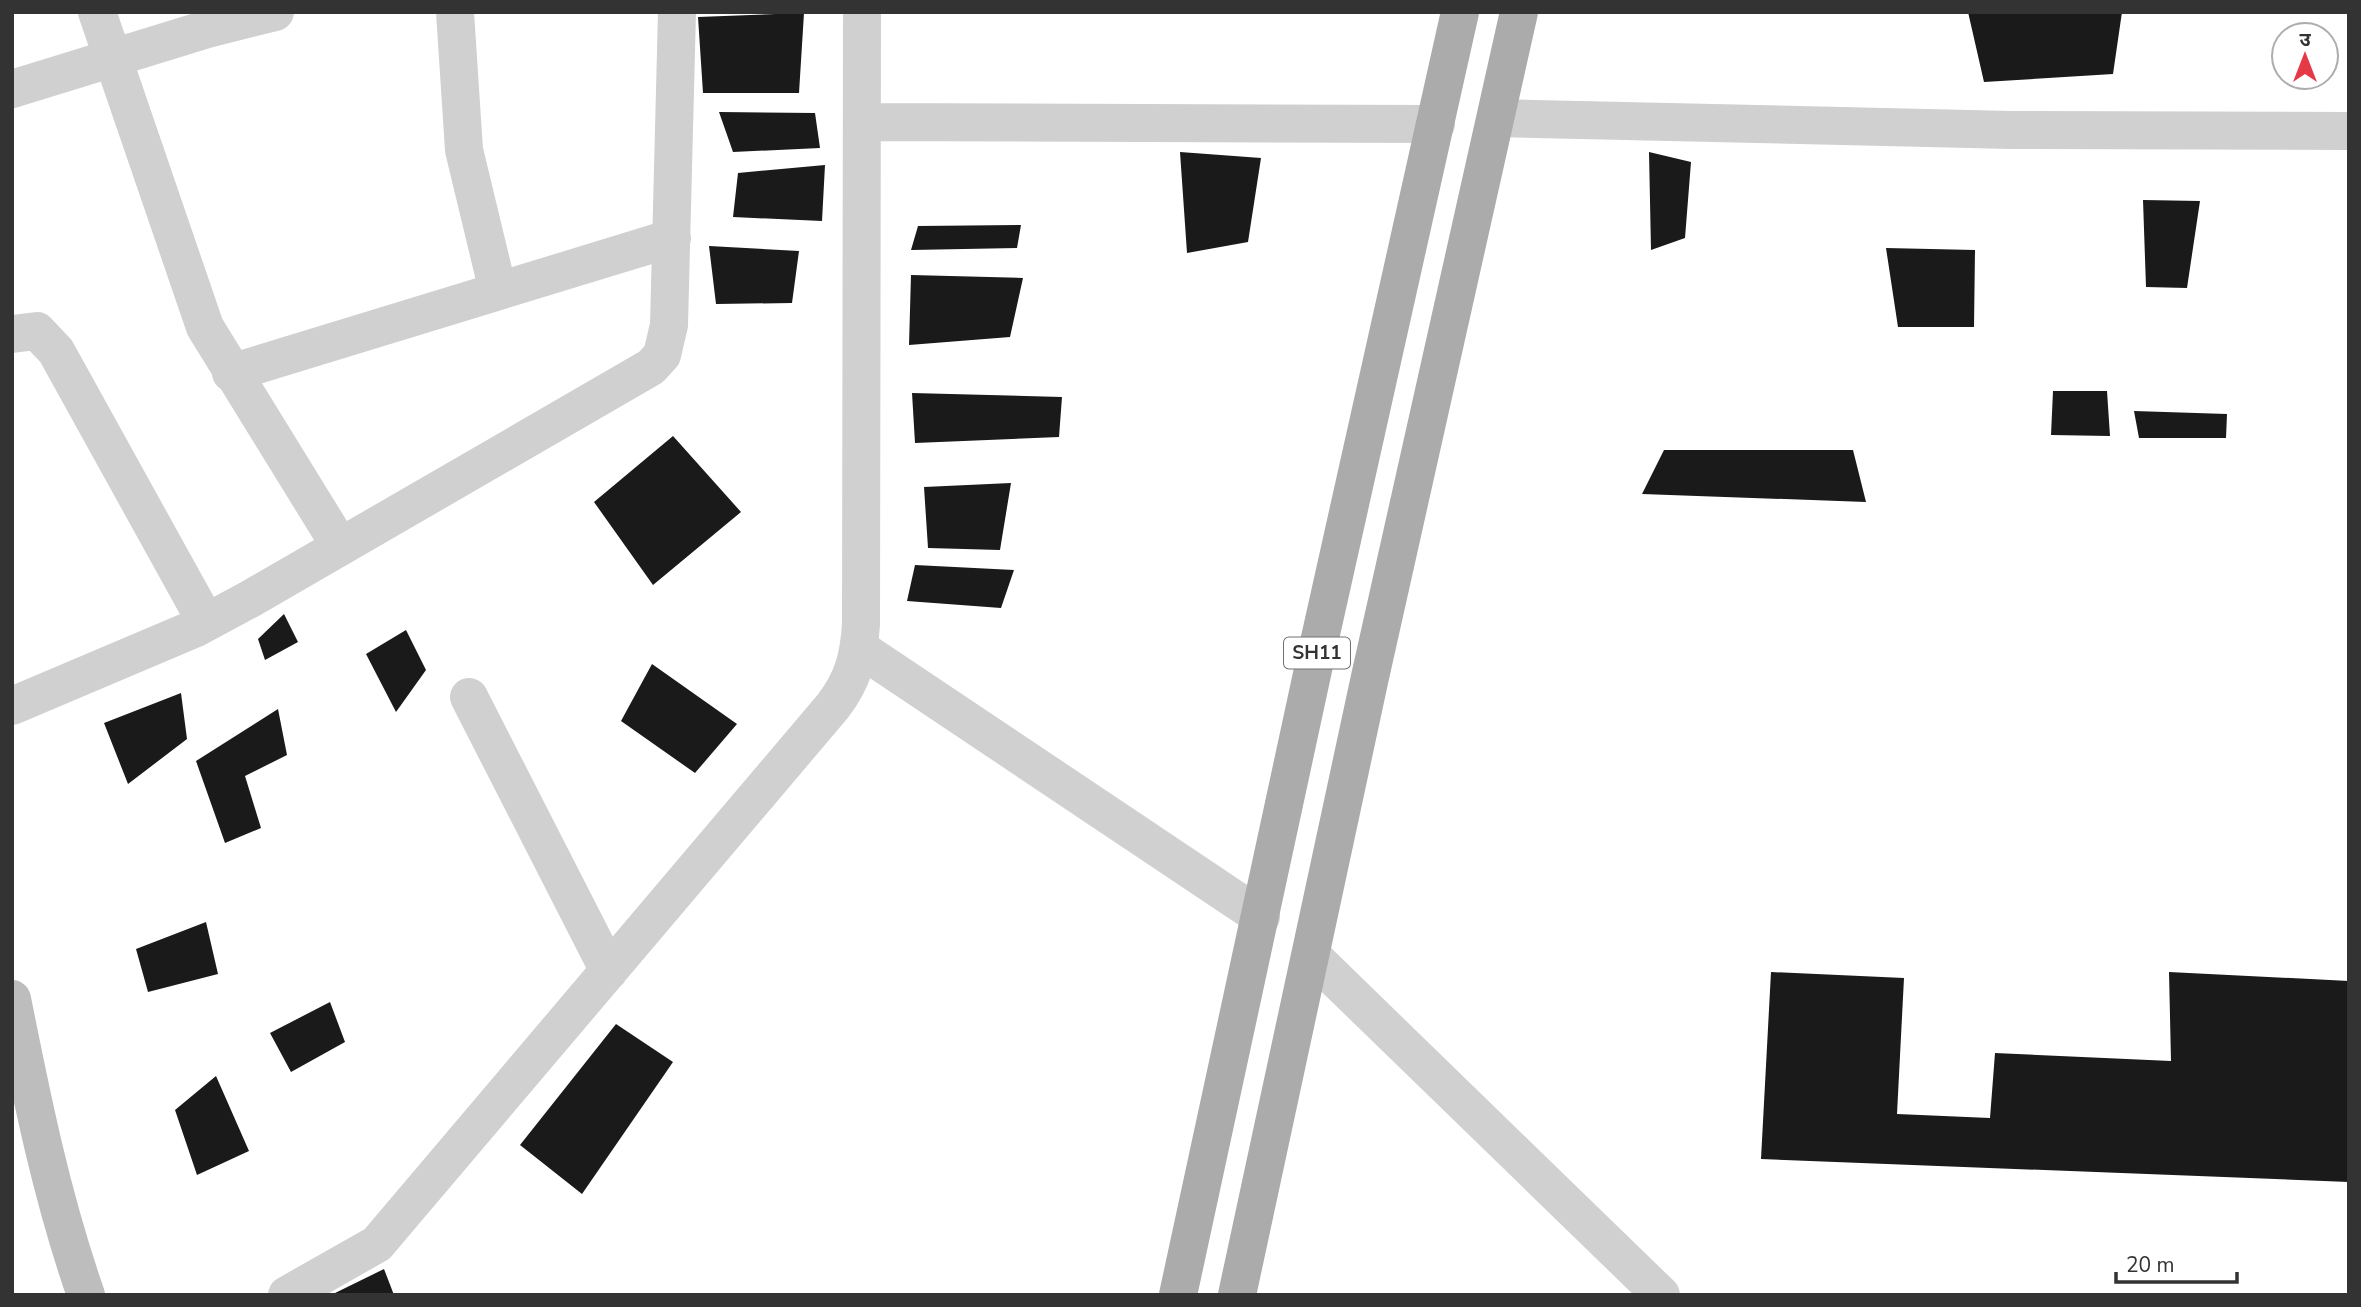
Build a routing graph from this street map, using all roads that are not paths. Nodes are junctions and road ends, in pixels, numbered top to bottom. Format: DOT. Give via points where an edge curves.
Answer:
graph roads {
  1 [pos="97,12"];
  2 [pos="275,12"];
  3 [pos="455,12"];
  4 [pos="677,12"];
  5 [pos="862,12"];
  6 [pos="1460,12"];
  7 [pos="1519,12"];
  8 [pos="113,58"];
  9 [pos="12,89"];
  10 [pos="1496,118"];
  11 [pos="862,122"];
  12 [pos="1436,124"];
  13 [pos="2349,131"];
  14 [pos="672,238"];
  15 [pos="498,291"];
  16 [pos="12,334"];
  17 [pos="231,373"];
  18 [pos="340,546"];
  19 [pos="206,622"];
  20 [pos="859,648"];
  21 [pos="469,696"];
  22 [pos="12,706"];
  23 [pos="1261,917"];
  24 [pos="1312,956"];
  25 [pos="609,971"];
  26 [pos="12,999"];
  27 [pos="20,1082"];
  28 [pos="86,1295"];
  29 [pos="287,1295"];
  30 [pos="1178,1295"];
  31 [pos="1237,1295"];
  32 [pos="1661,1295"];
  1 -- 8 [label="street"];
  2 -- 8 [label="street"];
  3 -- 15 [label="street" via="464,150"];
  4 -- 14 [label="street"];
  5 -- 11 [label="street"];
  6 -- 12 [label="main road, SH11"];
  7 -- 10 [label="main road, SH11"];
  8 -- 9 [label="street"];
  8 -- 17 [label="street" via="201,315"];
  10 -- 13 [label="street" via="2012,130"];
  10 -- 24 [label="main road, SH11"];
  11 -- 12 [label="street"];
  11 -- 20 [label="street"];
  12 -- 23 [label="main road, SH11"];
  14 -- 15 [label="street"];
  14 -- 18 [label="street" via="666,342 652,367"];
  15 -- 17 [label="street"];
  16 -- 19 [label="street" via="37,331 56,351"];
  17 -- 18 [label="street"];
  18 -- 19 [label="street"];
  19 -- 22 [label="street"];
  20 -- 23 [label="street"];
  20 -- 25 [label="street" via="852,677 833,706"];
  21 -- 25 [label="street"];
  23 -- 30 [label="main road, SH11"];
  24 -- 31 [label="main road, SH11"];
  24 -- 32 [label="street"];
  25 -- 29 [label="street" via="377,1244"];
  26 -- 27 [label="street"];
  27 -- 28 [label="street"];
}
